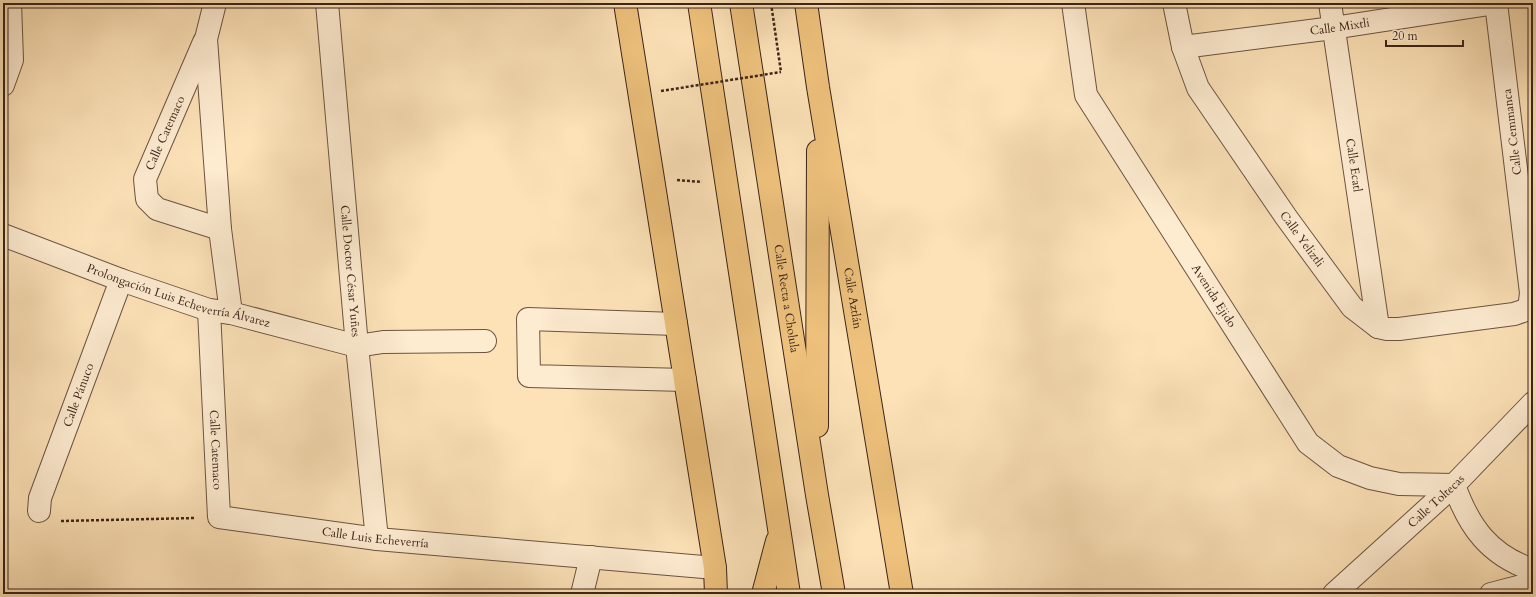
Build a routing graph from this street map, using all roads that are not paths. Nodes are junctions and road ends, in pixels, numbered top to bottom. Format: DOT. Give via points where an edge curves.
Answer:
graph roads {
  1 [pos="10,3"];
  2 [pos="216,3"];
  3 [pos="327,3"];
  4 [pos="625,3"];
  5 [pos="684,3"];
  6 [pos="699,3"];
  7 [pos="741,3"];
  8 [pos="806,3"];
  9 [pos="1073,3"];
  10 [pos="1174,3"];
  11 [pos="1330,3"];
  12 [pos="1496,3"];
  13 [pos="1333,28"];
  14 [pos="206,39"];
  15 [pos="1183,47"];
  16 [pos="710,69"];
  17 [pos="3,85"];
  18 [pos="818,87"];
  19 [pos="220,229"];
  20 [pos="3,235"];
  21 [pos="121,280"];
  22 [pos="1529,309"];
  23 [pos="210,310"];
  24 [pos="232,313"];
  25 [pos="676,324"];
  26 [pos="1378,327"];
  27 [pos="485,341"];
  28 [pos="356,346"];
  29 [pos="686,380"];
  30 [pos="1533,403"];
  31 [pos="1454,485"];
  32 [pos="817,495"];
  33 [pos="39,511"];
  34 [pos="219,517"];
  35 [pos="779,532"];
  36 [pos="377,539"];
  37 [pos="591,557"];
  38 [pos="715,568"];
  39 [pos="1533,570"];
  40 [pos="1533,582"];
  41 [pos="582,594"];
  42 [pos="716,594"];
  43 [pos="764,594"];
  44 [pos="789,594"];
  45 [pos="834,594"];
  46 [pos="902,594"];
  47 [pos="1334,594"];
  48 [pos="1491,594"];
  1 -- 17 [label="street" via="12,60"];
  2 -- 14 [label="street, Calle Catemaco"];
  3 -- 28 [label="street, Calle Doctor César Yuñes"];
  4 -- 25 [label="main road"];
  5 -- 16 [label="main road"];
  6 -- 16 [label="main road"];
  7 -- 32 [label="main road, Calle Recta a Cholula"];
  8 -- 18 [label="main road, Calle Aztlán"];
  9 -- 31 [label="street, Avenida Ejido" via="1086,95 1308,443 1338,466 1370,478 1399,484"];
  10 -- 15 [label="street, Calle Yeliztli"];
  11 -- 13 [label="street, Calle Ecatl"];
  12 -- 13 [label="street, Calle Mixtli"];
  12 -- 22 [label="street, Calle Cemmanca" via="1531,293"];
  13 -- 15 [label="street, Calle Mixtli"];
  13 -- 26 [label="street, Calle Ecatl"];
  14 -- 19 [label="street, Calle Catemaco"];
  14 -- 19 [label="street, Calle Catemaco" via="145,179 148,199 157,209"];
  15 -- 26 [label="street, Calle Yeliztli" via="1198,88 1286,217 1352,307"];
  16 -- 35 [label="main road"];
  18 -- 32 [label="main road"];
  18 -- 46 [label="main road, Calle Aztlán"];
  19 -- 24 [label="street, Calle Catemaco"];
  20 -- 21 [label="street, Prolongación Luis Echeverría Álvarez"];
  21 -- 23 [label="street, Prolongación Luis Echeverría Álvarez"];
  21 -- 33 [label="street, Calle Pánuco" via="40,498"];
  22 -- 26 [label="street, Calle Yeliztli" via="1514,314 1399,330"];
  23 -- 24 [label="street, Prolongación Luis Echeverría Álvarez"];
  23 -- 34 [label="street, Calle Catemaco"];
  24 -- 28 [label="street, Prolongación Luis Echeverría Álvarez"];
  25 -- 29 [label="main road"];
  25 -- 29 [label="street" via="528,320 529,376"];
  27 -- 28 [label="street" via="382,342"];
  28 -- 36 [label="street, Calle Doctor César Yuñes"];
  29 -- 38 [label="main road"];
  30 -- 31 [label="street, Calle Toltecas"];
  31 -- 39 [label="street" via="1463,511 1478,533 1497,552 1520,566"];
  31 -- 47 [label="street, Calle Toltecas"];
  32 -- 45 [label="main road, Calle Recta a Cholula"];
  34 -- 36 [label="street, Calle Luis Echeverría"];
  35 -- 43 [label="main road"];
  35 -- 44 [label="main road"];
  36 -- 37 [label="street, Calle Luis Echeverría"];
  37 -- 38 [label="street, Calle Luis Echeverría"];
  37 -- 41 [label="street"];
  38 -- 42 [label="main road"];
  40 -- 48 [label="street"];
}
